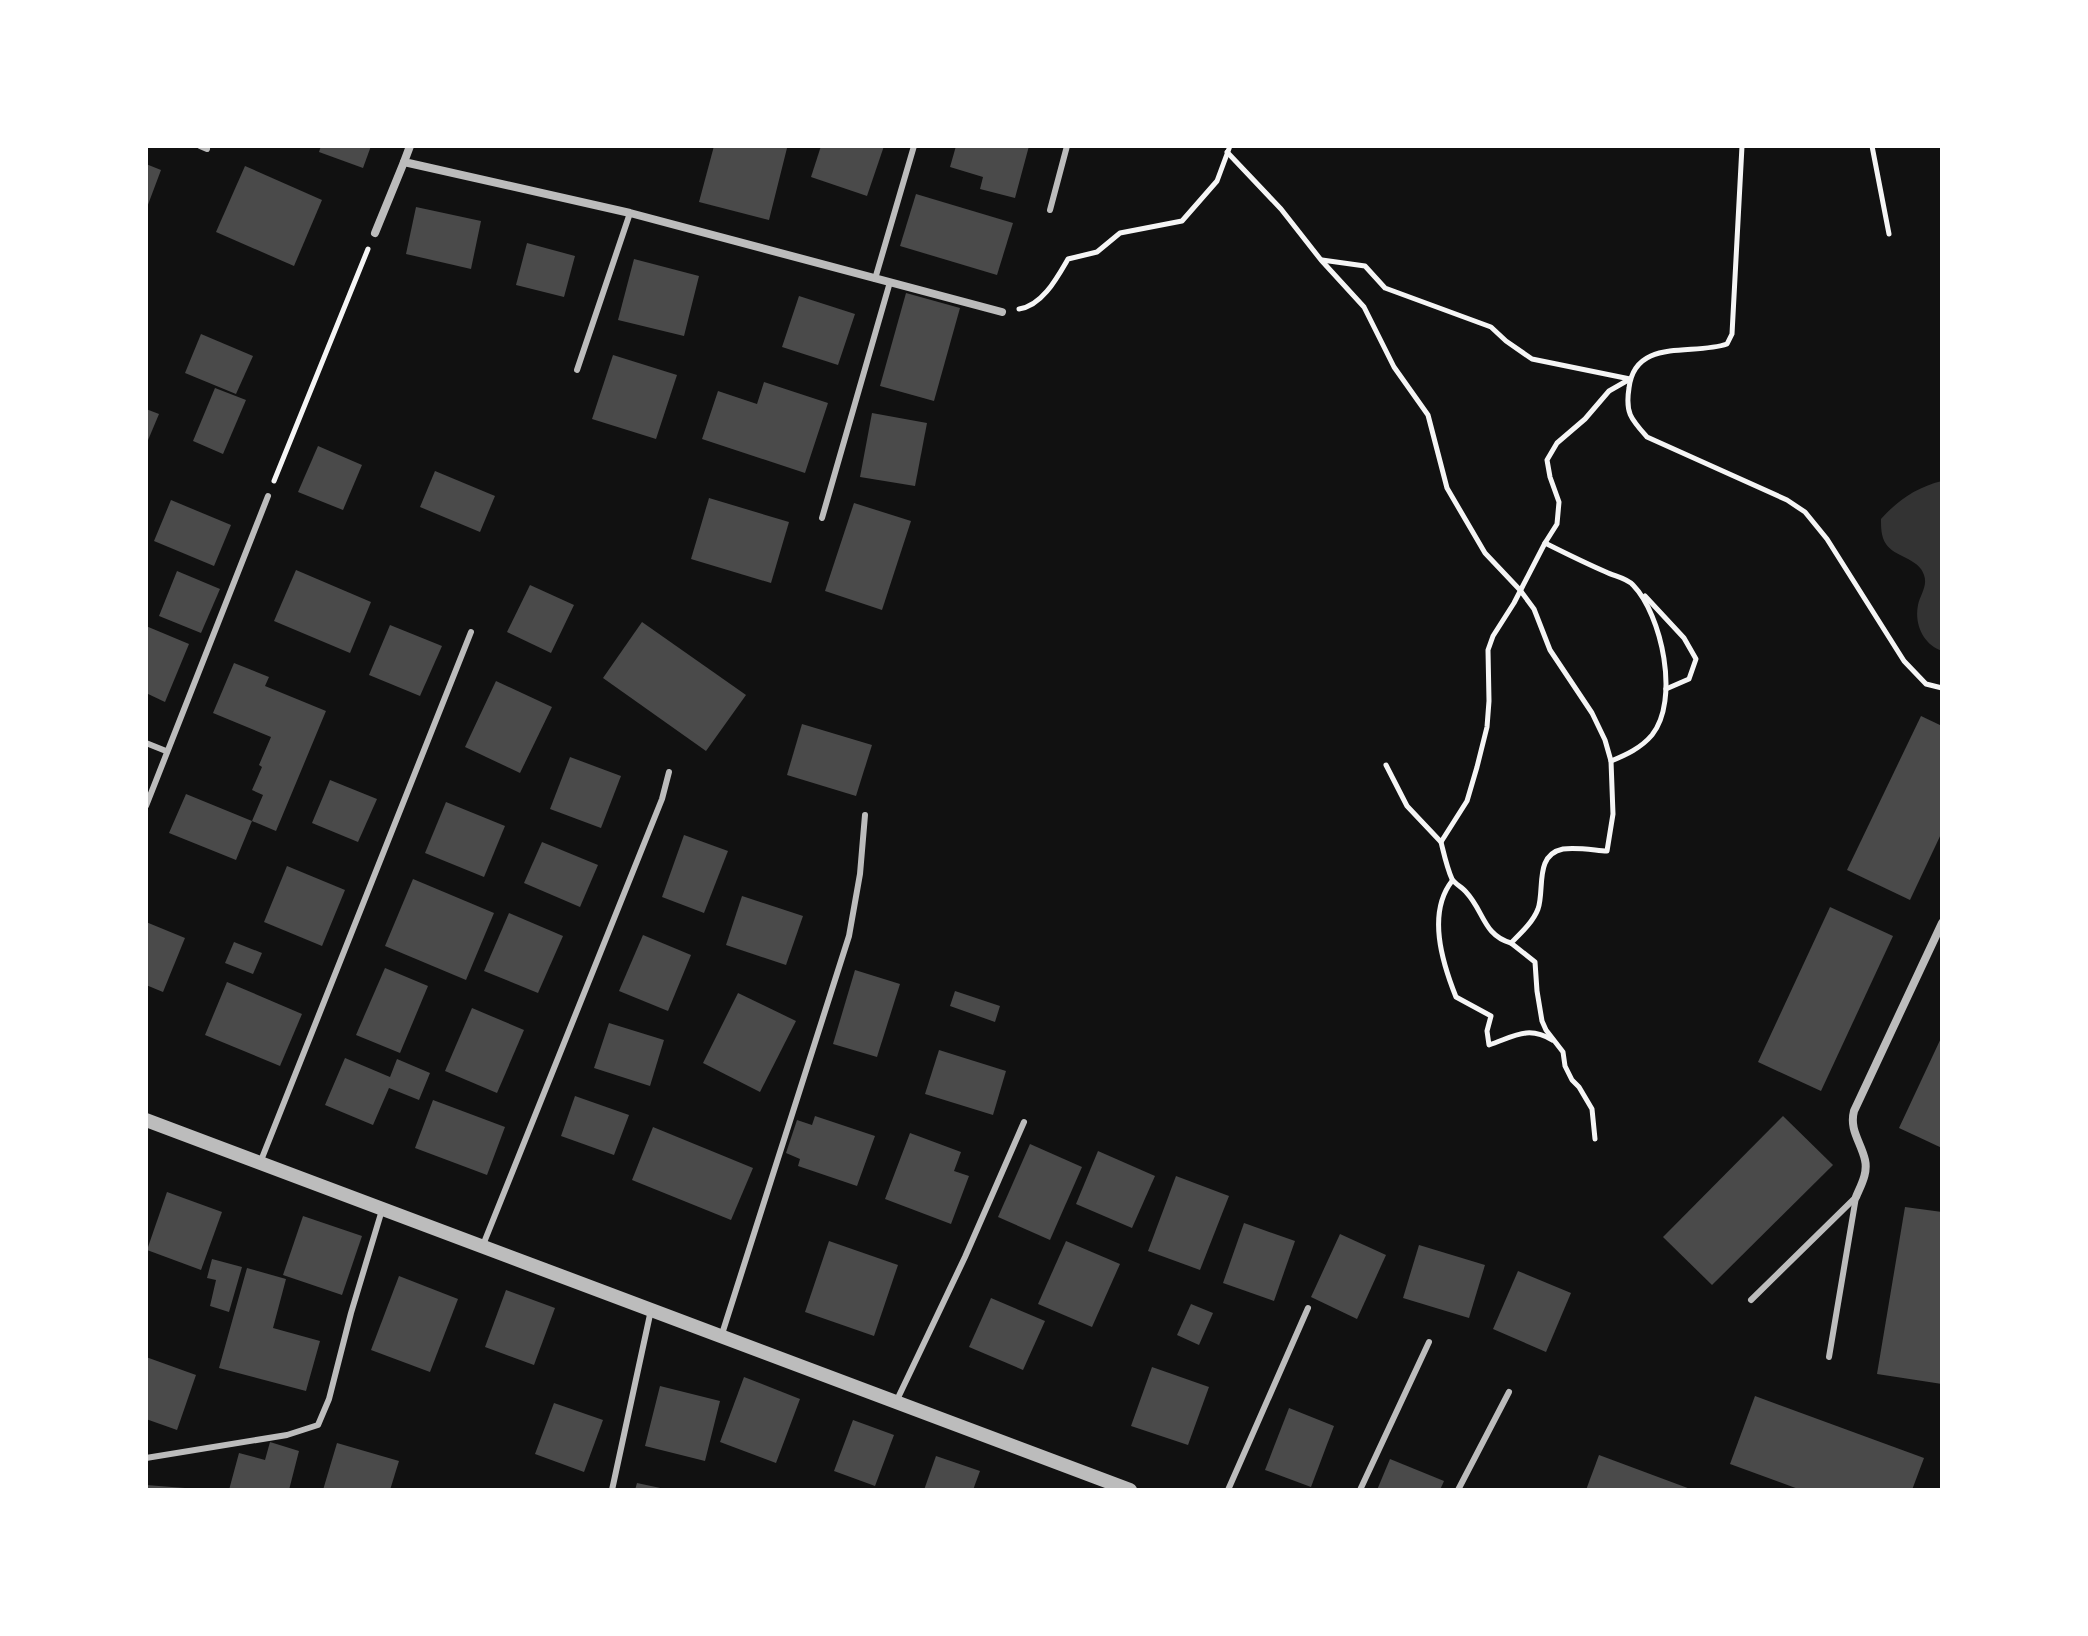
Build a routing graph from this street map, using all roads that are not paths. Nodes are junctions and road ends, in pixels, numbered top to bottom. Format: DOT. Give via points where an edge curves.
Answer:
graph roads {
  1 [pos="410,146"];
  2 [pos="914,146"];
  3 [pos="1067,146"];
  4 [pos="404,162"];
  5 [pos="1050,210"];
  6 [pos="630,213"];
  7 [pos="375,233"];
  8 [pos="875,279"];
  9 [pos="890,282"];
  10 [pos="1002,312"];
  11 [pos="577,370"];
  12 [pos="268,496"];
  13 [pos="822,518"];
  14 [pos="471,632"];
  15 [pos="146,743"];
  16 [pos="166,751"];
  17 [pos="669,772"];
  18 [pos="146,806"];
  19 [pos="865,815"];
  20 [pos="1942,923"];
  21 [pos="146,1120"];
  22 [pos="1024,1122"];
  23 [pos="260,1163"];
  24 [pos="1856,1197"];
  25 [pos="383,1209"];
  26 [pos="483,1246"];
  27 [pos="1751,1300"];
  28 [pos="1308,1308"];
  29 [pos="651,1310"];
  30 [pos="721,1336"];
  31 [pos="1429,1342"];
  32 [pos="1829,1357"];
  33 [pos="1509,1392"];
  34 [pos="896,1402"];
  35 [pos="146,1458"];
  36 [pos="612,1490"];
  37 [pos="1130,1490"];
  38 [pos="1228,1490"];
  39 [pos="1360,1490"];
  40 [pos="1458,1490"];
  1 -- 4 [label="street"];
  2 -- 8 [label="lane"];
  3 -- 5 [label="lane"];
  4 -- 6 [label="street"];
  4 -- 7 [label="street"];
  6 -- 8 [label="street"];
  6 -- 11 [label="lane"];
  8 -- 9 [label="street"];
  9 -- 10 [label="street"];
  9 -- 13 [label="lane"];
  12 -- 16 [label="lane"];
  14 -- 23 [label="lane"];
  15 -- 16 [label="lane"];
  16 -- 18 [label="lane"];
  17 -- 26 [label="lane"];
  19 -- 30 [label="lane" via="849,936"];
  20 -- 24 [label="street" via="1854,1111 1853,1129 1866,1170"];
  21 -- 23 [label="street"];
  22 -- 34 [label="lane"];
  23 -- 25 [label="street"];
  24 -- 27 [label="lane"];
  24 -- 32 [label="lane"];
  25 -- 26 [label="street"];
  25 -- 35 [label="lane" via="318,1425"];
  26 -- 29 [label="street"];
  28 -- 38 [label="lane"];
  29 -- 30 [label="street"];
  29 -- 36 [label="lane"];
  30 -- 34 [label="street"];
  31 -- 39 [label="lane"];
  33 -- 40 [label="lane"];
  34 -- 37 [label="street"];
}
